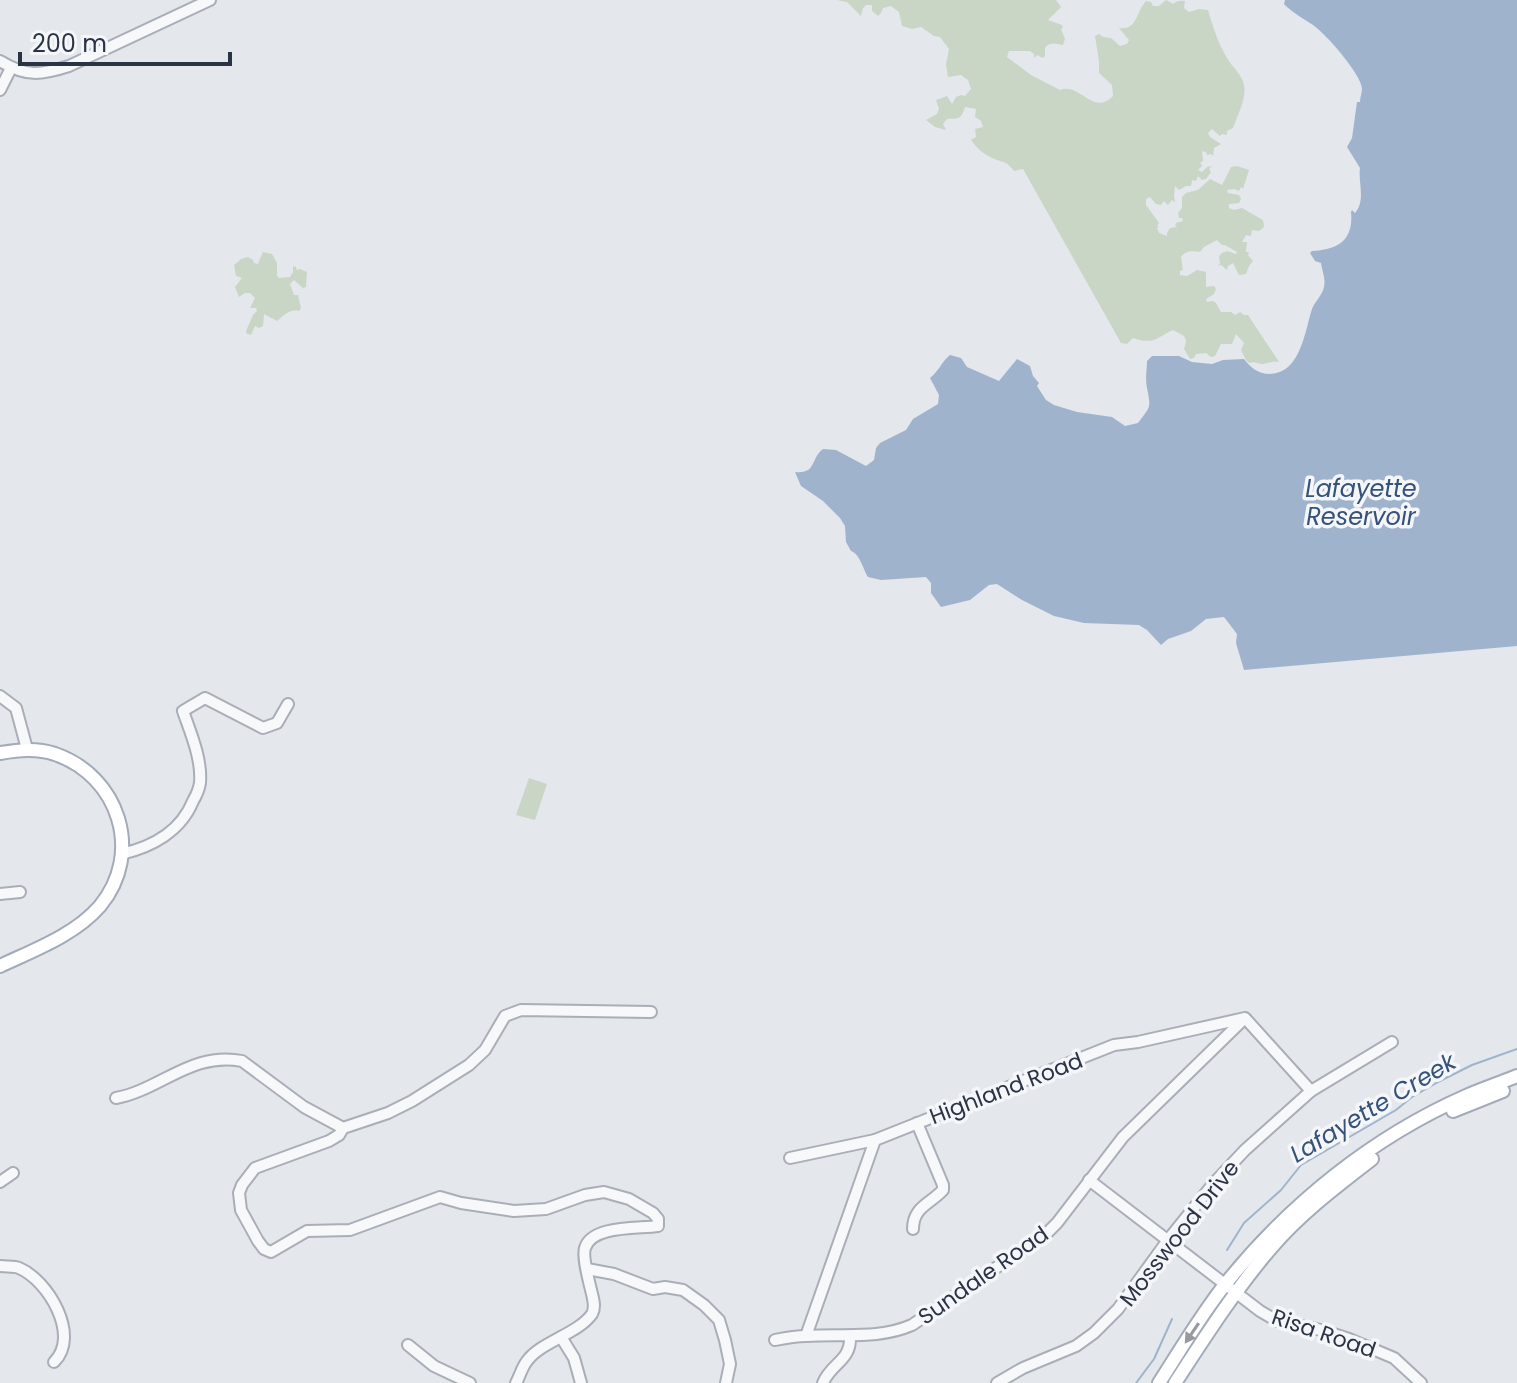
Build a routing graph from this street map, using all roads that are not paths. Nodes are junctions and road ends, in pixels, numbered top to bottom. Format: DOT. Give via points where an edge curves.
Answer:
graph roads {
  1 [pos="204,1"];
  2 [pos="0,61"];
  3 [pos="11,68"];
  4 [pos="0,90"];
  5 [pos="0,696"];
  6 [pos="288,704"];
  7 [pos="27,749"];
  8 [pos="0,753"];
  9 [pos="121,854"];
  10 [pos="20,892"];
  11 [pos="0,894"];
  12 [pos="0,966"];
  13 [pos="651,1012"];
  14 [pos="1245,1018"];
  15 [pos="1392,1042"];
  16 [pos="1517,1076"];
  17 [pos="1517,1085"];
  18 [pos="1311,1091"];
  19 [pos="116,1098"];
  20 [pos="917,1123"];
  21 [pos="343,1128"];
  22 [pos="875,1140"];
  23 [pos="790,1158"];
  24 [pos="13,1173"];
  25 [pos="1089,1180"];
  26 [pos="0,1182"];
  27 [pos="913,1229"];
  28 [pos="1168,1240"];
  29 [pos="0,1266"];
  30 [pos="587,1269"];
  31 [pos="1231,1288"];
  32 [pos="806,1336"];
  33 [pos="561,1337"];
  34 [pos="850,1337"];
  35 [pos="775,1340"];
  36 [pos="408,1345"];
  37 [pos="54,1362"];
  38 [pos="469,1382"];
  39 [pos="516,1383"];
  40 [pos="581,1383"];
  41 [pos="726,1383"];
  42 [pos="823,1383"];
  43 [pos="997,1383"];
  44 [pos="1159,1383"];
  45 [pos="1175,1383"];
  46 [pos="1421,1383"];
  1 -- 3 [label="street" via="69,66 28,74"];
  2 -- 3 [label="street"];
  3 -- 4 [label="street"];
  5 -- 7 [label="street" via="16,708"];
  6 -- 9 [label="street" via="277,723 263,728 205,698 183,711 197,749 200,785 187,816 162,839"];
  7 -- 8 [label="main road"];
  7 -- 9 [label="main road" via="63,758 99,784 119,819"];
  9 -- 12 [label="main road" via="114,883 87,920"];
  10 -- 11 [label="street"];
  13 -- 21 [label="street" via="521,1010 505,1016 485,1050 469,1065 388,1113"];
  14 -- 18 [label="street"];
  14 -- 20 [label="street, Highland Road" via="1114,1045"];
  14 -- 25 [label="street, Sundale Road" via="1123,1137"];
  15 -- 18 [label="street, Mosswood Drive"];
  16 -- 31 [label="main road" via="1423,1118 1324,1183 1272,1231"];
  17 -- 31 [label="main road" via="1428,1123 1378,1154 1331,1190"];
  18 -- 28 [label="street, Mosswood Drive" via="1245,1150"];
  19 -- 21 [label="street" via="185,1069 230,1059 242,1061 304,1107"];
  20 -- 22 [label="street, Highland Road"];
  20 -- 27 [label="street" via="943,1190 917,1211"];
  21 -- 30 [label="street" via="329,1141 255,1168 242,1185 241,1210 264,1249 271,1252 307,1231 350,1230 440,1197 514,1211 546,1209 604,1192 629,1199 658,1219 658,1226 594,1236 585,1247"];
  22 -- 23 [label="street, Highland Road"];
  22 -- 32 [label="street"];
  24 -- 26 [label="street"];
  25 -- 28 [label="street, Risa Road"];
  25 -- 34 [label="street, Sundale Road" via="1047,1233 912,1325"];
  28 -- 31 [label="street, Risa Road"];
  28 -- 43 [label="street, Mosswood Drive" via="1094,1333"];
  29 -- 37 [label="street" via="19,1268 56,1306 63,1344"];
  30 -- 33 [label="street" via="592,1314"];
  30 -- 41 [label="street" via="653,1289 683,1290 704,1305 719,1320 725,1340 730,1364"];
  31 -- 44 [label="main road, one-way"];
  31 -- 45 [label="main road"];
  31 -- 46 [label="street, Risa Road" via="1277,1321 1321,1330 1394,1358"];
  32 -- 34 [label="street, Sundale Road"];
  32 -- 35 [label="street, Sundale Road"];
  33 -- 39 [label="street" via="527,1360"];
  33 -- 40 [label="street"];
  34 -- 42 [label="street" via="850,1348"];
  36 -- 38 [label="street" via="434,1366"];
}
